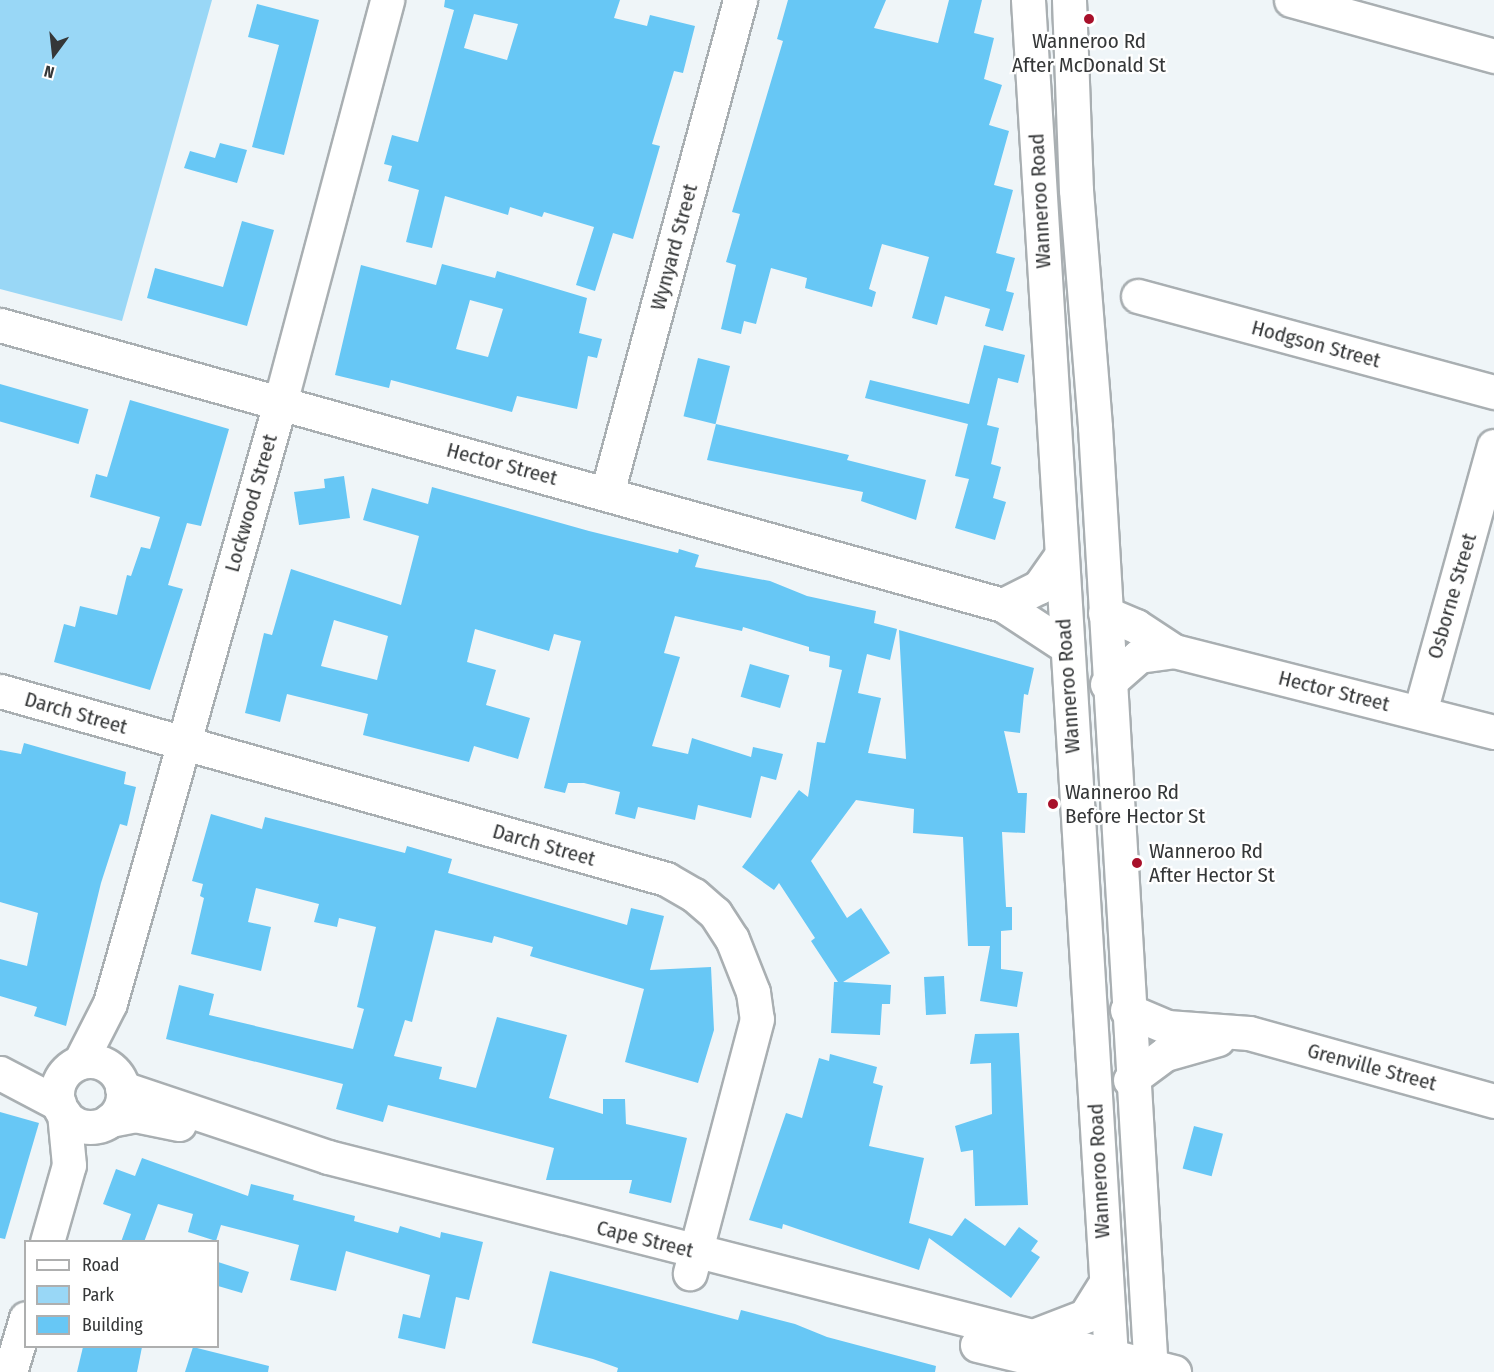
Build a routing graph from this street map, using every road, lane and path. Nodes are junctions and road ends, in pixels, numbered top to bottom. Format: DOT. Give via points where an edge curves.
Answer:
graph roads {
  1 [pos="387,0"];
  2 [pos="740,0"];
  3 [pos="1028,0"];
  4 [pos="1068,0"];
  5 [pos="1291,0"];
  6 [pos="1494,56"];
  7 [pos="1138,296"];
  8 [pos="0,325"];
  9 [pos="1494,392"];
  10 [pos="280,403"];
  11 [pos="1494,446"];
  12 [pos="608,493"];
  13 [pos="1061,556"];
  14 [pos="1003,605"];
  15 [pos="1105,613"];
  16 [pos="1064,645"];
  17 [pos="1174,651"];
  18 [pos="1107,684"];
  19 [pos="0,691"];
  20 [pos="1420,712"];
  21 [pos="1494,732"];
  22 [pos="182,742"];
  23 [pos="1126,1010"];
  24 [pos="1249,1033"];
  25 [pos="0,1067"];
  26 [pos="0,1073"];
  27 [pos="1130,1080"];
  28 [pos="83,1085"];
  29 [pos="1494,1101"];
  30 [pos="105,1122"];
  31 [pos="69,1165"];
  32 [pos="48,1240"];
  33 [pos="693,1262"];
  34 [pos="1106,1283"];
  35 [pos="24,1325"];
  36 [pos="1036,1335"];
  37 [pos="1104,1366"];
  38 [pos="1158,1370"];
  39 [pos="10,1372"];
  1 -- 10 [label="main road, Lockwood Street"];
  2 -- 12 [label="main road, Wynyard Street"];
  3 -- 13 [label="main road, Wanneroo Road"];
  4 -- 15 [label="main road, Wanneroo Road" via="1076,190"];
  5 -- 6 [label="main road"];
  7 -- 9 [label="main road, Hodgson Street"];
  8 -- 10 [label="main road, Hector Street"];
  10 -- 12 [label="main road, Hector Street"];
  10 -- 22 [label="main road, Lockwood Street"];
  11 -- 20 [label="main road, Osborne Street"];
  12 -- 14 [label="main road, Hector Street"];
  13 -- 14 [label="main road" via="1039,587"];
  13 -- 16 [label="main road, Wanneroo Road"];
  14 -- 16 [label="main road, Hector Street"];
  15 -- 17 [label="main road, Hector Street" via="1136,626"];
  15 -- 18 [label="main road, Wanneroo Road"];
  16 -- 34 [label="main road, Wanneroo Road"];
  17 -- 18 [label="main road, Hector Street" via="1139,656"];
  17 -- 20 [label="main road, Hector Street"];
  18 -- 23 [label="main road, Wanneroo Road"];
  19 -- 22 [label="main road, Darch Street"];
  20 -- 21 [label="main road, Hector Street"];
  22 -- 28 [label="main road, Lockwood Street" via="110,1004"];
  22 -- 33 [label="main road, Darch Street" via="666,879 715,913 745,967 757,1019"];
  23 -- 24 [label="main road, Grenville Street" via="1167,1027"];
  23 -- 27 [label="main road, Wanneroo Road"];
  24 -- 27 [label="main road, Grenville Street" via="1183,1046"];
  24 -- 29 [label="main road, Grenville Street"];
  25 -- 28 [label="main road, Cape Street"];
  26 -- 28 [label="main road, Cape Street"];
  27 -- 38 [label="main road, Wanneroo Road"];
  28 -- 30 [label="main road, Cape Street" via="81,1125"];
  28 -- 30 [label="main road, Lockwood Street" via="122,1103"];
  28 -- 31 [label="main road, Lockwood Street"];
  28 -- 33 [label="main road, Cape Street"];
  30 -- 31 [label="main road, Lockwood Street"];
  30 -- 33 [label="main road, Cape Street" via="135,1115 163,1119 357,1182"];
  31 -- 32 [label="main road, Lockwood Street"];
  33 -- 36 [label="main road, Cape Street"];
  33 -- 37 [label="main road, Cape Street"];
  34 -- 36 [label="main road" via="1085,1316"];
  34 -- 37 [label="main road, Wanneroo Road"];
  35 -- 39 [label="main road"];
  36 -- 37 [label="main road, Cape Street"];
  37 -- 38 [label="main road, Cape Street"];
}
